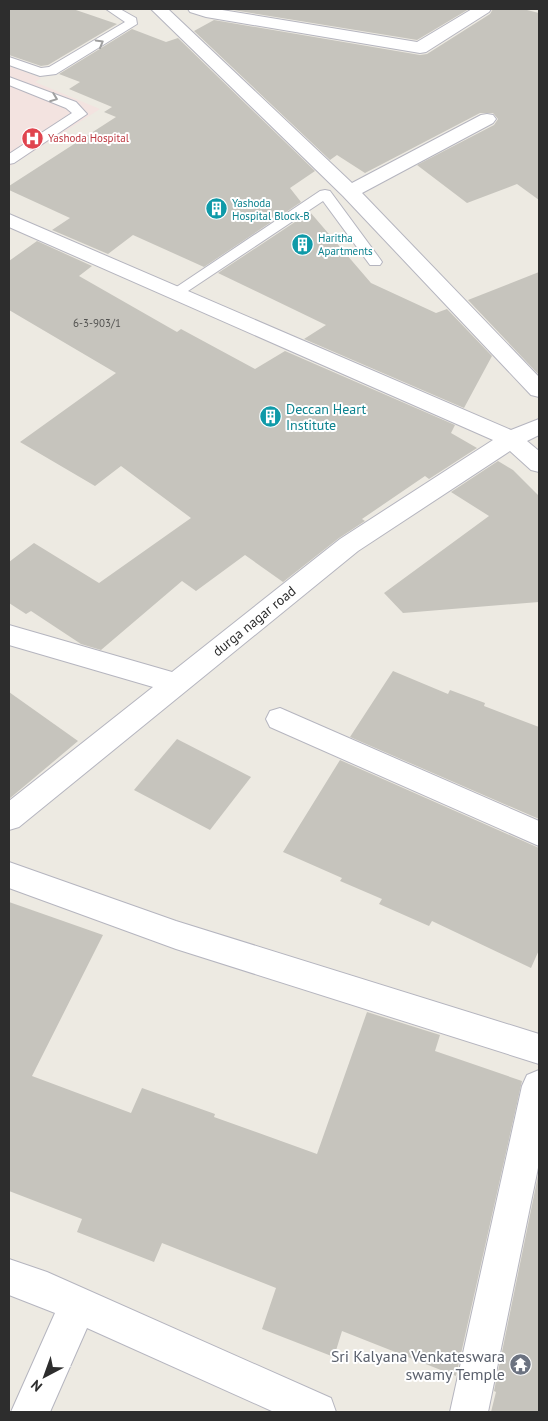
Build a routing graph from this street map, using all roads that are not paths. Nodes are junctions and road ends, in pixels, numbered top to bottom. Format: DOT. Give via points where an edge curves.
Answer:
graph roads {
  1 [pos="112,9"];
  2 [pos="158,9"];
  3 [pos="483,9"];
  4 [pos="205,10"];
  5 [pos="9,61"];
  6 [pos="9,80"];
  7 [pos="487,119"];
  8 [pos="9,160"];
  9 [pos="350,192"];
  10 [pos="9,220"];
  11 [pos="375,262"];
  12 [pos="177,292"];
  13 [pos="539,390"];
  14 [pos="539,426"];
  15 [pos="512,439"];
  16 [pos="539,464"];
  17 [pos="9,635"];
  18 [pos="176,684"];
  19 [pos="280,719"];
  20 [pos="9,818"];
  21 [pos="539,834"];
  22 [pos="9,875"];
  23 [pos="539,1049"];
  24 [pos="539,1086"];
  25 [pos="9,1277"];
  26 [pos="78,1305"];
  27 [pos="30,1412"];
  28 [pos="317,1412"];
  29 [pos="469,1412"];
  5 -- 1 [label="lane, one-way" via="40,72 52,71 132,24"];
  2 -- 9 [label="street"];
  3 -- 4 [label="street" via="420,48"];
  6 -- 8 [label="lane, one-way" via="71,105 80,114"];
  7 -- 9 [label="street"];
  9 -- 13 [label="street"];
  10 -- 12 [label="street"];
  11 -- 12 [label="lane" via="325,194"];
  12 -- 15 [label="street"];
  14 -- 15 [label="street, durga nagar road"];
  15 -- 16 [label="street"];
  15 -- 18 [label="street, durga nagar road" via="349,545"];
  17 -- 18 [label="street"];
  18 -- 20 [label="street, durga nagar road"];
  19 -- 21 [label="street"];
  22 -- 23 [label="street" via="176,934"];
  24 -- 29 [label="street"];
  25 -- 26 [label="street"];
  26 -- 27 [label="street"];
  26 -- 28 [label="street"];
}
